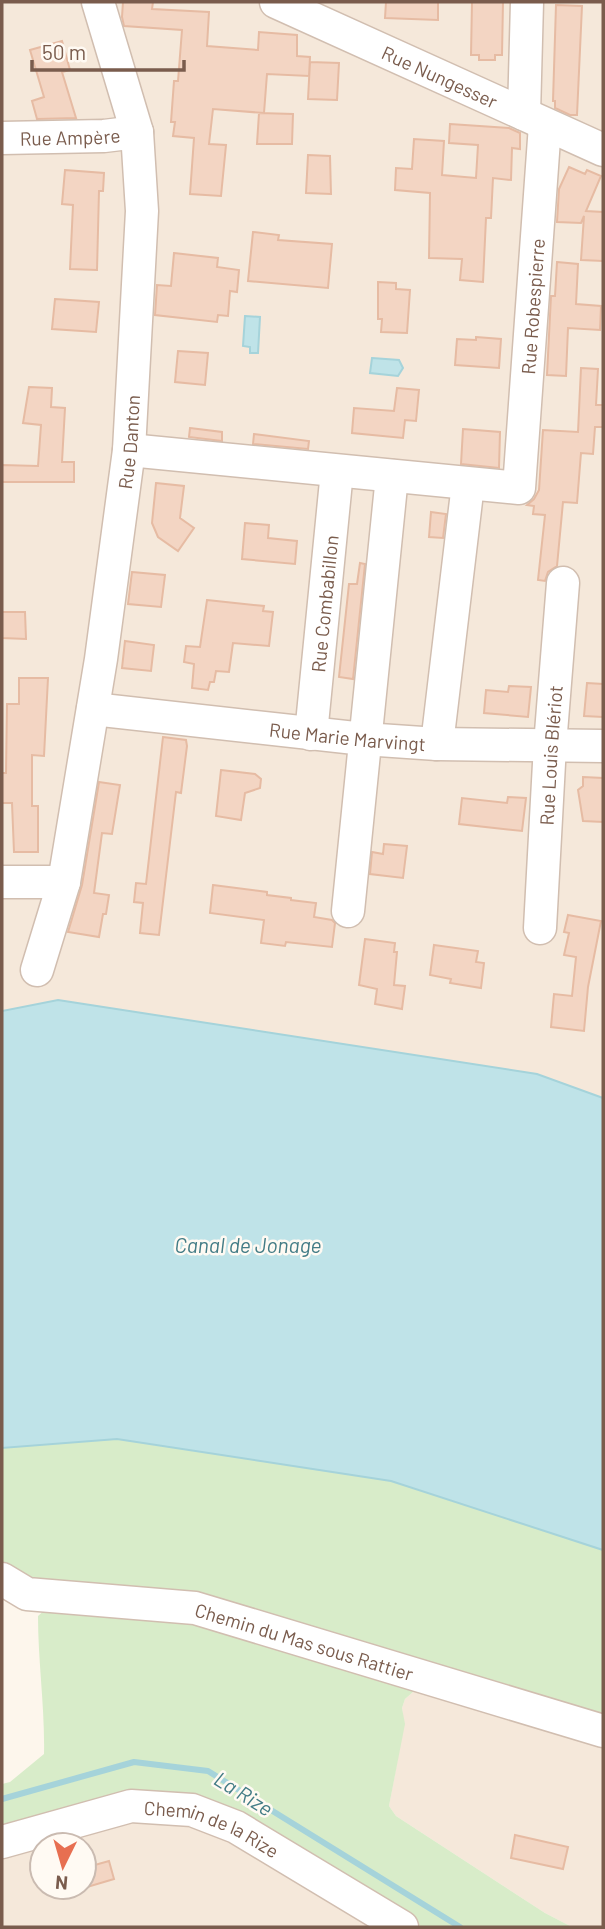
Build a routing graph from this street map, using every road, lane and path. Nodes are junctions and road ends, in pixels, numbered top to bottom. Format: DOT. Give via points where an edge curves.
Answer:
graph roads {
  1 [pos="98,2"];
  2 [pos="276,2"];
  3 [pos="527,2"];
  4 [pos="534,120"];
  5 [pos="138,132"];
  6 [pos="2,138"];
  7 [pos="603,150"];
  8 [pos="129,450"];
  9 [pos="337,471"];
  10 [pos="392,476"];
  11 [pos="468,484"];
  12 [pos="563,583"];
  13 [pos="93,709"];
  14 [pos="311,734"];
  15 [pos="364,739"];
  16 [pos="437,744"];
  17 [pos="550,745"];
  18 [pos="603,746"];
  19 [pos="2,882"];
  20 [pos="64,882"];
  21 [pos="348,911"];
  22 [pos="540,928"];
  23 [pos="37,970"];
  24 [pos="2,1579"];
  25 [pos="603,1731"];
  26 [pos="2,1842"];
  27 [pos="402,1927"];
  1 -- 5 [label="street, Rue Danton"];
  2 -- 4 [label="street, Rue Nungesser"];
  3 -- 4 [label="street, Rue Robespierre"];
  4 -- 7 [label="street, Rue Nungesser"];
  4 -- 11 [label="street, Rue Robespierre" via="519,488"];
  5 -- 6 [label="street, Rue Ampère"];
  5 -- 8 [label="street, Rue Danton" via="142,211"];
  8 -- 9 [label="street"];
  8 -- 13 [label="street, Rue Danton"];
  9 -- 10 [label="street"];
  9 -- 14 [label="street, Rue Combabillon"];
  10 -- 11 [label="street"];
  10 -- 15 [label="street"];
  11 -- 16 [label="street"];
  12 -- 17 [label="street, Rue Louis Blériot"];
  13 -- 14 [label="street, Rue Marie Marvingt"];
  13 -- 20 [label="street, Rue Danton"];
  14 -- 15 [label="street, Rue Marie Marvingt"];
  15 -- 16 [label="street, Rue Marie Marvingt"];
  15 -- 21 [label="street"];
  16 -- 17 [label="street, Rue Marie Marvingt"];
  17 -- 18 [label="street, Rue Marie Marvingt"];
  17 -- 22 [label="street, Rue Louis Blériot"];
  19 -- 20 [label="street"];
  20 -- 23 [label="street, Rue Danton"];
  24 -- 25 [label="street, Chemin du Mas sous Rattier" via="27,1594 195,1608"];
  26 -- 27 [label="street, Chemin de la Rize" via="131,1806 192,1810 236,1827"];
}
